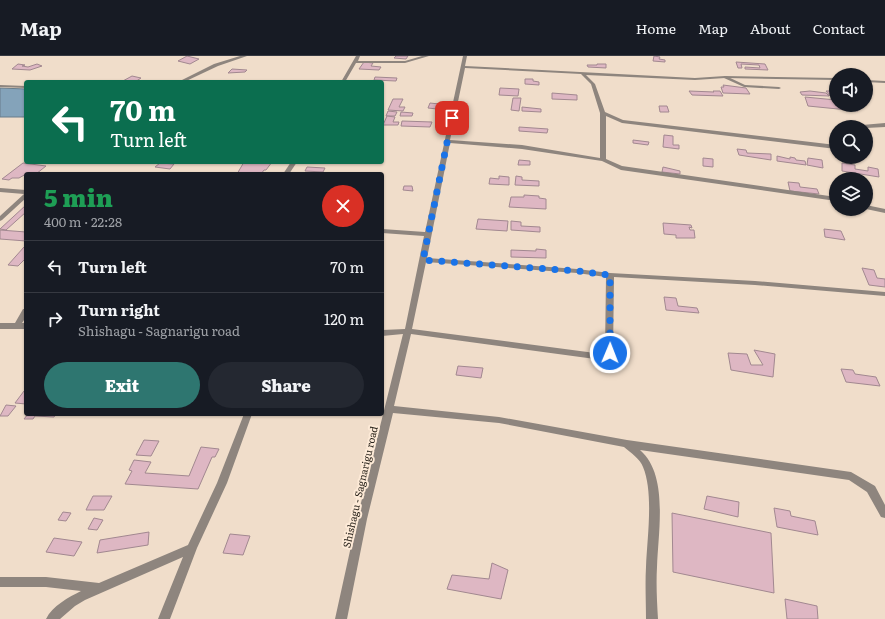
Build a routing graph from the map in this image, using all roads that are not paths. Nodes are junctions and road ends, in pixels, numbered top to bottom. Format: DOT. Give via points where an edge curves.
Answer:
graph roads {
  1 [pos="245,56"];
  2 [pos="358,56"];
  3 [pos="427,56"];
  4 [pos="465,56"];
  5 [pos="355,62"];
  6 [pos="463,67"];
  7 [pos="583,74"];
  8 [pos="725,77"];
  9 [pos="829,79"];
  10 [pos="184,80"];
  11 [pos="344,80"];
  12 [pos="873,81"];
  13 [pos="885,82"];
  14 [pos="0,86"];
  15 [pos="24,87"];
  16 [pos="779,88"];
  17 [pos="603,113"];
  18 [pos="885,125"];
  19 [pos="873,126"];
  20 [pos="447,141"];
  21 [pos="829,146"];
  22 [pos="603,160"];
  23 [pos="0,190"];
  24 [pos="24,193"];
  25 [pos="24,195"];
  26 [pos="829,198"];
  27 [pos="873,208"];
  28 [pos="885,211"];
  29 [pos="0,219"];
  30 [pos="384,231"];
  31 [pos="428,234"];
  32 [pos="423,260"];
  33 [pos="610,275"];
  34 [pos="885,294"];
  35 [pos="24,314"];
  36 [pos="0,326"];
  37 [pos="17,326"];
  38 [pos="24,326"];
  39 [pos="408,330"];
  40 [pos="384,332"];
  41 [pos="390,409"];
  42 [pos="247,416"];
  43 [pos="627,444"];
  44 [pos="885,514"];
  45 [pos="192,548"];
  46 [pos="0,582"];
  47 [pos="97,588"];
  48 [pos="52,619"];
  49 [pos="164,619"];
  50 [pos="341,619"];
  51 [pos="652,619"];
  1 -- 10 [label="street" via="216,65"];
  2 -- 5 [label="street"];
  3 -- 5 [label="street" via="405,62"];
  4 -- 6 [label="street, Shishagu - Sagnarigu road"];
  5 -- 11 [label="street"];
  6 -- 7 [label="street"];
  6 -- 20 [label="street, Shishagu - Sagnarigu road"];
  7 -- 8 [label="street" via="695,79"];
  7 -- 17 [label="street" via="593,84"];
  8 -- 9 [label="street"];
  8 -- 16 [label="lane" via="744,86"];
  12 -- 13 [label="street"];
  14 -- 15 [label="street"];
  17 -- 21 [label="street" via="622,121 661,127"];
  17 -- 22 [label="street"];
  18 -- 19 [label="street"];
  20 -- 22 [label="street" via="522,147"];
  20 -- 31 [label="street, Shishagu - Sagnarigu road"];
  22 -- 26 [label="street" via="621,168"];
  23 -- 24 [label="street"];
  25 -- 29 [label="street"];
  27 -- 28 [label="street"];
  30 -- 31 [label="street"];
  31 -- 32 [label="street, Shishagu - Sagnarigu road"];
  32 -- 33 [label="street"];
  32 -- 39 [label="street, Shishagu - Sagnarigu road"];
  33 -- 34 [label="street" via="755,283"];
  33 -- 39 [label="street" via="610,353 596,356"];
  35 -- 37 [label="street"];
  36 -- 37 [label="street"];
  37 -- 38 [label="street"];
  39 -- 40 [label="street"];
  39 -- 41 [label="street, Shishagu - Sagnarigu road"];
  41 -- 43 [label="street" via="499,420"];
  41 -- 50 [label="street, Shishagu - Sagnarigu road" via="362,519"];
  42 -- 45 [label="street" via="222,483"];
  43 -- 44 [label="street" via="851,476 871,489"];
  43 -- 51 [label="street" via="642,457 650,472 654,501 650,581"];
  45 -- 47 [label="street"];
  45 -- 49 [label="street"];
  46 -- 47 [label="street" via="46,582"];
  47 -- 48 [label="street" via="71,602"];
}
